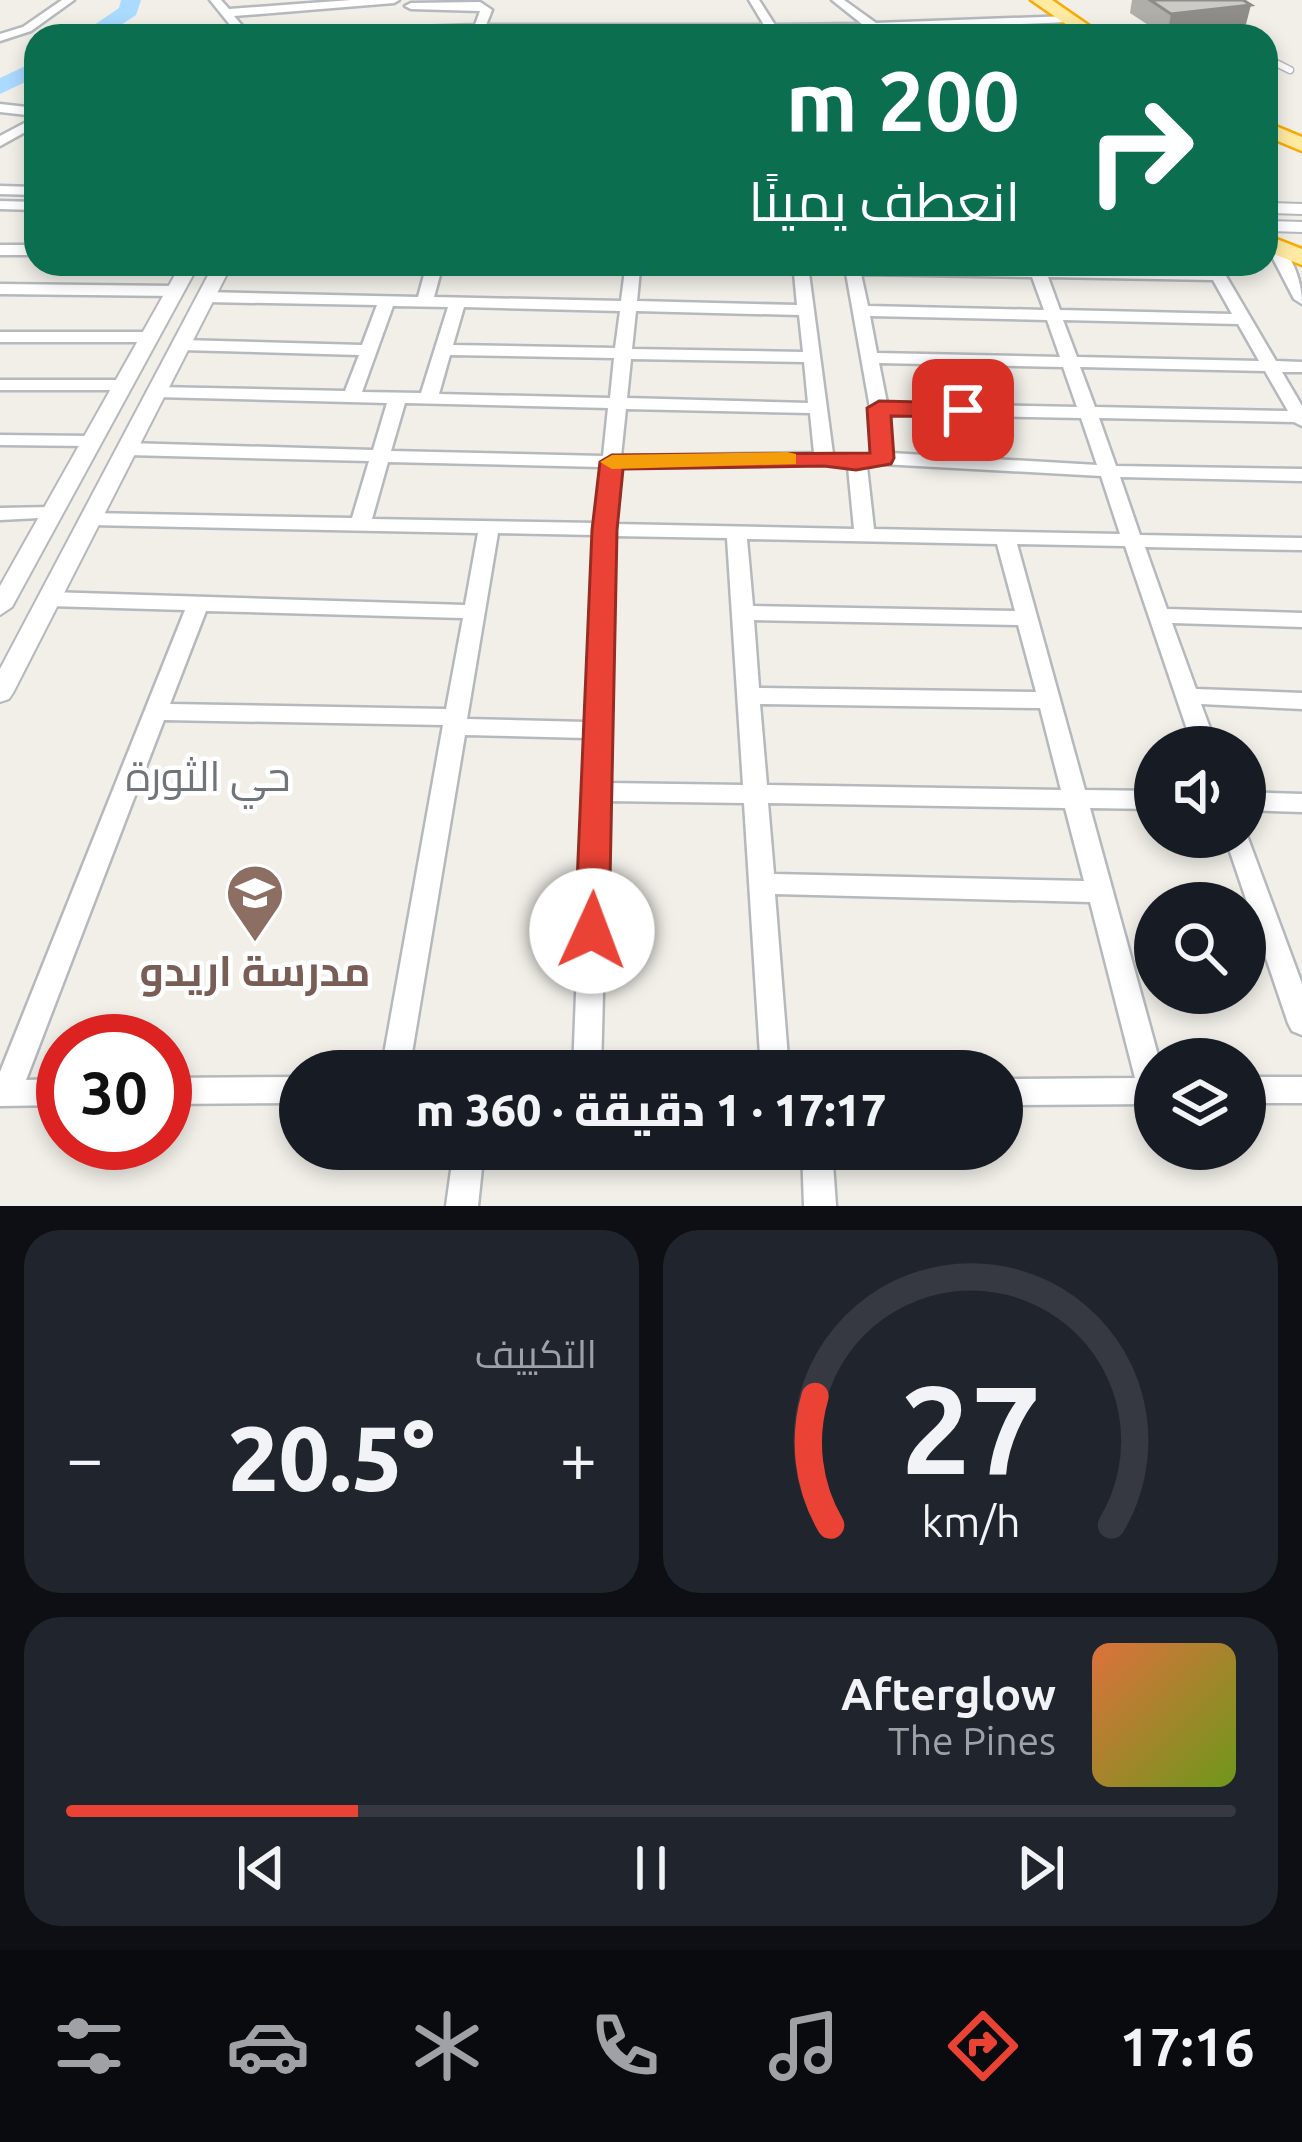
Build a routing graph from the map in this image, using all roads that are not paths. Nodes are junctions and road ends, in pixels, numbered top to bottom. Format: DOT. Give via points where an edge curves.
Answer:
graph roads {
  1 [pos="69,0"];
  2 [pos="215,0"];
  3 [pos="394,0"];
  4 [pos="837,0"];
  5 [pos="1040,0"];
  6 [pos="409,3"];
  7 [pos="226,13"];
  8 [pos="1083,21"];
  9 [pos="34,24"];
  10 [pos="235,24"];
  11 [pos="481,24"];
  12 [pos="512,24"];
  13 [pos="604,24"];
  14 [pos="870,24"];
  15 [pos="957,24"];
  16 [pos="1278,64"];
  17 [pos="1290,70"];
  18 [pos="1278,254"];
  19 [pos="183,276"];
  20 [pos="217,276"];
  21 [pos="432,276"];
  22 [pos="631,276"];
  23 [pos="802,276"];
  24 [pos="854,276"];
  25 [pos="1040,276"];
  26 [pos="1219,276"];
  27 [pos="0,289"];
  28 [pos="175,291"];
  29 [pos="206,297"];
  30 [pos="1302,298"];
  31 [pos="387,301"];
  32 [pos="425,302"];
  33 [pos="457,303"];
  34 [pos="628,306"];
  35 [pos="807,310"];
  36 [pos="860,311"];
  37 [pos="1054,316"];
  38 [pos="1244,319"];
  39 [pos="0,337"];
  40 [pos="150,337"];
  41 [pos="181,345"];
  42 [pos="369,350"];
  43 [pos="443,350"];
  44 [pos="623,352"];
  45 [pos="811,357"];
  46 [pos="870,358"];
  47 [pos="1070,362"];
  48 [pos="1302,367"];
  49 [pos="1272,368"];
  50 [pos="0,385"];
  51 [pos="123,385"];
  52 [pos="156,392"];
  53 [pos="351,398"];
  54 [pos="397,399"];
  55 [pos="428,400"];
  56 [pos="618,406"];
  57 [pos="815,408"];
  58 [pos="879,408"];
  59 [pos="1088,413"];
  60 [pos="1301,419"];
  61 [pos="0,440"];
  62 [pos="92,441"];
  63 [pos="127,449"];
  64 [pos="381,456"];
  65 [pos="824,458"];
  66 [pos="882,458"];
  67 [pos="612,462"];
  68 [pos="856,463"];
  69 [pos="1108,471"];
  70 [pos="1302,475"];
  71 [pos="52,513"];
  72 [pos="0,514"];
  73 [pos="90,519"];
  74 [pos="360,525"];
  75 [pos="489,527"];
  76 [pos="604,530"];
  77 [pos="737,533"];
  78 [pos="865,535"];
  79 [pos="1006,538"];
  80 [pos="1133,541"];
  81 [pos="1302,544"];
  82 [pos="49,599"];
  83 [pos="197,604"];
  84 [pos="0,607"];
  85 [pos="475,611"];
  86 [pos="743,614"];
  87 [pos="1159,616"];
  88 [pos="1027,618"];
  89 [pos="1302,620"];
  90 [pos="0,693"];
  91 [pos="748,696"];
  92 [pos="1187,696"];
  93 [pos="1049,700"];
  94 [pos="1302,701"];
  95 [pos="155,712"];
  96 [pos="457,722"];
  97 [pos="1198,726"];
  98 [pos="600,730"];
  99 [pos="598,792"];
  100 [pos="755,792"];
  101 [pos="1134,800"];
  102 [pos="1076,801"];
  103 [pos="1266,802"];
  104 [pos="1302,803"];
  105 [pos="1244,858"];
  106 [pos="762,884"];
  107 [pos="1100,892"];
  108 [pos="1302,1023"];
  109 [pos="1140,1038"];
  110 [pos="399,1050"];
  111 [pos="587,1050"];
  112 [pos="774,1050"];
  113 [pos="279,1090"];
  114 [pos="1266,1090"];
  115 [pos="1302,1090"];
  116 [pos="192,1091"];
  117 [pos="1023,1091"];
  118 [pos="1134,1091"];
  119 [pos="36,1092"];
  120 [pos="3,1093"];
  121 [pos="466,1170"];
  122 [pos="818,1170"];
  123 [pos="462,1206"];
  124 [pos="820,1206"];
  1 -- 9 [label="street"];
  2 -- 7 [label="street"];
  3 -- 7 [label="street"];
  4 -- 14 [label="street"];
  5 -- 8 [label="highway"];
  6 -- 11 [label="street" via="480,5 487,10"];
  7 -- 10 [label="street"];
  8 -- 15 [label="street"];
  12 -- 13 [label="street"];
  16 -- 17 [label="lane"];
  18 -- 30 [label="street"];
  19 -- 28 [label="street"];
  20 -- 29 [label="street"];
  21 -- 32 [label="street"];
  22 -- 34 [label="street"];
  23 -- 35 [label="street"];
  24 -- 36 [label="street"];
  25 -- 37 [label="street"];
  26 -- 38 [label="street"];
  27 -- 28 [label="street"];
  28 -- 40 [label="street"];
  29 -- 31 [label="street"];
  29 -- 41 [label="street"];
  31 -- 32 [label="street"];
  31 -- 42 [label="street"];
  32 -- 33 [label="street"];
  33 -- 34 [label="street"];
  33 -- 43 [label="street"];
  34 -- 35 [label="street"];
  34 -- 44 [label="street"];
  35 -- 45 [label="street"];
  36 -- 37 [label="street"];
  36 -- 46 [label="street"];
  37 -- 38 [label="street"];
  37 -- 47 [label="street"];
  38 -- 49 [label="street"];
  39 -- 40 [label="street"];
  40 -- 51 [label="street"];
  41 -- 42 [label="street"];
  41 -- 52 [label="street"];
  42 -- 53 [label="street"];
  43 -- 44 [label="street"];
  43 -- 55 [label="street"];
  44 -- 45 [label="street"];
  44 -- 56 [label="street"];
  45 -- 57 [label="street"];
  46 -- 47 [label="street"];
  46 -- 58 [label="street"];
  47 -- 49 [label="street"];
  47 -- 59 [label="street"];
  48 -- 49 [label="street"];
  49 -- 60 [label="street"];
  50 -- 51 [label="street"];
  51 -- 62 [label="street"];
  52 -- 53 [label="street"];
  52 -- 63 [label="street"];
  53 -- 54 [label="street"];
  54 -- 55 [label="street"];
  54 -- 64 [label="street"];
  55 -- 56 [label="street"];
  56 -- 57 [label="street"];
  56 -- 67 [label="street"];
  57 -- 65 [label="street"];
  58 -- 59 [label="street"];
  58 -- 66 [label="street"];
  59 -- 60 [label="street"];
  59 -- 69 [label="street"];
  61 -- 62 [label="street"];
  62 -- 71 [label="street"];
  63 -- 64 [label="street"];
  63 -- 73 [label="street"];
  64 -- 67 [label="street"];
  64 -- 74 [label="street"];
  65 -- 67 [label="street"];
  65 -- 68 [label="street"];
  66 -- 68 [label="street"];
  66 -- 69 [label="street"];
  67 -- 76 [label="street"];
  68 -- 78 [label="street"];
  69 -- 70 [label="street"];
  69 -- 80 [label="street"];
  71 -- 72 [label="street"];
  71 -- 84 [label="street"];
  73 -- 74 [label="street"];
  73 -- 82 [label="street"];
  74 -- 75 [label="street"];
  75 -- 76 [label="street"];
  75 -- 85 [label="street"];
  76 -- 77 [label="street"];
  76 -- 98 [label="street"];
  77 -- 78 [label="street"];
  77 -- 86 [label="street"];
  78 -- 79 [label="street"];
  79 -- 80 [label="street"];
  79 -- 88 [label="street"];
  80 -- 81 [label="street"];
  80 -- 87 [label="street"];
  82 -- 83 [label="street"];
  82 -- 90 [label="street"];
  83 -- 85 [label="street"];
  83 -- 95 [label="street"];
  85 -- 96 [label="street"];
  86 -- 88 [label="street"];
  86 -- 91 [label="street"];
  87 -- 89 [label="street"];
  87 -- 92 [label="street"];
  88 -- 93 [label="street"];
  91 -- 93 [label="street"];
  91 -- 100 [label="street"];
  92 -- 94 [label="street"];
  92 -- 97 [label="street"];
  93 -- 102 [label="street"];
  95 -- 96 [label="street"];
  95 -- 120 [label="street"];
  96 -- 98 [label="street"];
  96 -- 110 [label="street"];
  98 -- 99 [label="street"];
  99 -- 100 [label="street"];
  99 -- 111 [label="street"];
  100 -- 102 [label="street"];
  100 -- 106 [label="street"];
  101 -- 102 [label="street"];
  102 -- 107 [label="street"];
  103 -- 104 [label="street"];
  105 -- 108 [label="street"];
  106 -- 107 [label="street"];
  106 -- 112 [label="street"];
  107 -- 109 [label="street"];
  113 -- 116 [label="street"];
  114 -- 115 [label="street"];
  117 -- 118 [label="street"];
  119 -- 120 [label="street"];
  121 -- 123 [label="street"];
  122 -- 124 [label="street"];
}
